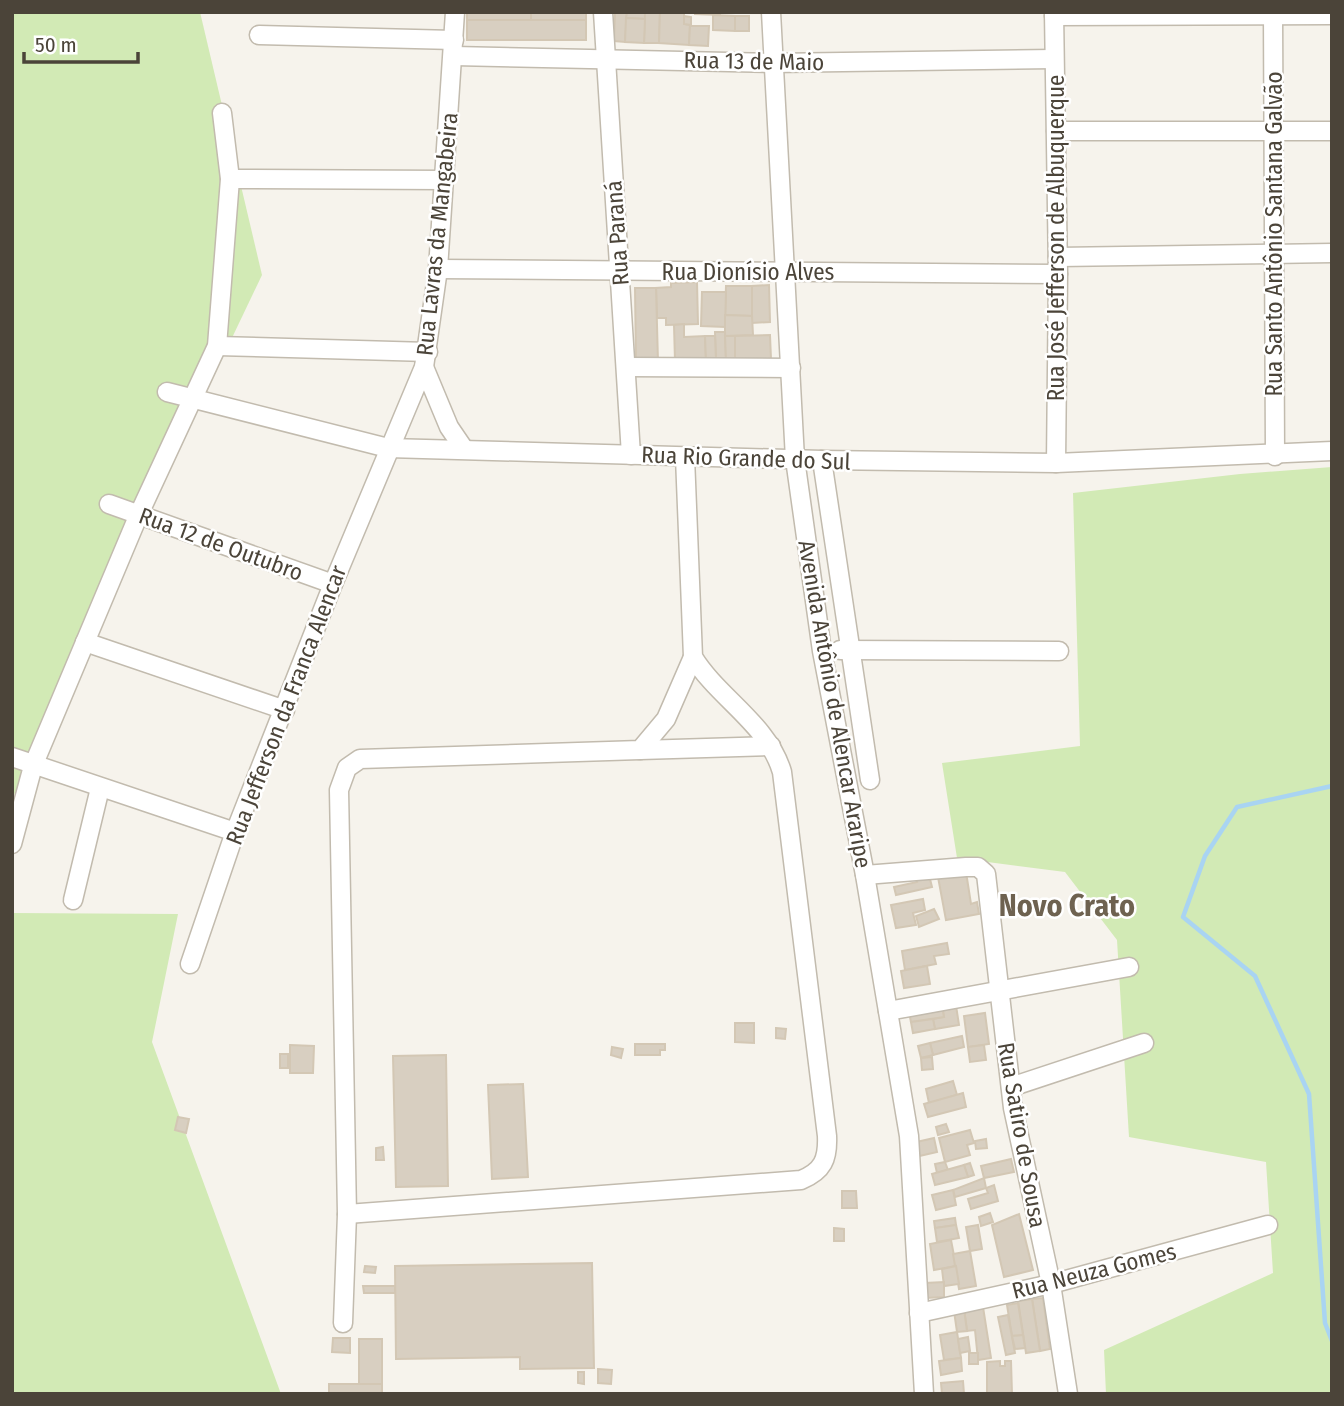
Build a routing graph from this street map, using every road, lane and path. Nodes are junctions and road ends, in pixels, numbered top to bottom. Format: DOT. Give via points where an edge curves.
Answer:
graph roads {
  1 [pos="455,12"];
  2 [pos="603,12"];
  3 [pos="771,12"];
  4 [pos="1054,14"];
  5 [pos="1273,14"];
  6 [pos="1332,15"];
  7 [pos="259,35"];
  8 [pos="454,48"];
  9 [pos="606,58"];
  10 [pos="1054,59"];
  11 [pos="773,62"];
  12 [pos="222,113"];
  13 [pos="1056,131"];
  14 [pos="1332,131"];
  15 [pos="1272,132"];
  16 [pos="230,179"];
  17 [pos="444,180"];
  18 [pos="1332,253"];
  19 [pos="1275,254"];
  20 [pos="1058,265"];
  21 [pos="438,269"];
  22 [pos="783,270"];
  23 [pos="619,273"];
  24 [pos="217,346"];
  25 [pos="426,359"];
  26 [pos="627,367"];
  27 [pos="791,368"];
  28 [pos="167,391"];
  29 [pos="194,398"];
  30 [pos="388,448"];
  31 [pos="464,449"];
  32 [pos="1332,451"];
  33 [pos="631,454"];
  34 [pos="1275,456"];
  35 [pos="685,457"];
  36 [pos="795,459"];
  37 [pos="822,460"];
  38 [pos="1056,463"];
  39 [pos="109,504"];
  40 [pos="139,514"];
  41 [pos="333,584"];
  42 [pos="85,642"];
  43 [pos="849,650"];
  44 [pos="822,651"];
  45 [pos="1059,652"];
  46 [pos="693,657"];
  47 [pos="285,710"];
  48 [pos="771,746"];
  49 [pos="640,750"];
  50 [pos="12,757"];
  51 [pos="33,766"];
  52 [pos="870,780"];
  53 [pos="100,788"];
  54 [pos="235,832"];
  55 [pos="12,844"];
  56 [pos="865,875"];
  57 [pos="73,901"];
  58 [pos="190,964"];
  59 [pos="1129,967"];
  60 [pos="999,991"];
  61 [pos="888,1011"];
  62 [pos="1144,1043"];
  63 [pos="1011,1087"];
  64 [pos="347,1213"];
  65 [pos="1268,1225"];
  66 [pos="1051,1284"];
  67 [pos="919,1313"];
  68 [pos="343,1323"];
  69 [pos="924,1394"];
  70 [pos="1068,1394"];
  1 -- 8 [label="street, Rua Lavras da Mangabeira"];
  2 -- 9 [label="street, Rua Paraná"];
  3 -- 11 [label="street, Avenida Antônio de Alencar Araripe"];
  4 -- 5 [label="street"];
  4 -- 10 [label="street, Rua José Jefferson de Albuquerque"];
  5 -- 6 [label="street"];
  5 -- 15 [label="street, Rua Santo Antônio Santana Galvão"];
  7 -- 8 [label="street, Rua 13 de Maio"];
  8 -- 9 [label="street, Rua 13 de Maio"];
  8 -- 17 [label="street, Rua Lavras da Mangabeira"];
  9 -- 11 [label="street, Rua 13 de Maio"];
  9 -- 23 [label="street, Rua Paraná"];
  10 -- 11 [label="street, Rua 13 de Maio"];
  10 -- 13 [label="street, Rua José Jefferson de Albuquerque"];
  11 -- 22 [label="street, Avenida Antônio de Alencar Araripe"];
  12 -- 16 [label="street"];
  13 -- 15 [label="street"];
  13 -- 20 [label="street, Rua José Jefferson de Albuquerque"];
  14 -- 15 [label="street"];
  15 -- 19 [label="street, Rua Santo Antônio Santana Galvão"];
  16 -- 17 [label="street"];
  16 -- 24 [label="street"];
  17 -- 21 [label="street, Rua Lavras da Mangabeira"];
  18 -- 19 [label="street, Rua Dionísio Alves"];
  19 -- 20 [label="street, Rua Dionísio Alves"];
  19 -- 34 [label="street, Rua Santo Antônio Santana Galvão"];
  20 -- 22 [label="street, Rua Dionísio Alves"];
  20 -- 38 [label="street, Rua José Jefferson de Albuquerque"];
  21 -- 23 [label="street, Rua Dionísio Alves"];
  21 -- 25 [label="street, Rua Lavras da Mangabeira"];
  22 -- 23 [label="street, Rua Dionísio Alves"];
  22 -- 27 [label="street, Avenida Antônio de Alencar Araripe"];
  23 -- 26 [label="street, Rua Paraná"];
  24 -- 25 [label="street"];
  24 -- 29 [label="street"];
  25 -- 30 [label="street, Rua Lavras da Mangabeira"];
  25 -- 31 [label="street" via="449,427"];
  26 -- 27 [label="street"];
  26 -- 33 [label="street, Rua Paraná"];
  27 -- 36 [label="street, Avenida Antônio de Alencar Araripe"];
  28 -- 29 [label="street, Rua Rio Grande do Sul"];
  29 -- 30 [label="street, Rua Rio Grande do Sul"];
  29 -- 40 [label="street"];
  30 -- 31 [label="street, Rua Rio Grande do Sul"];
  30 -- 41 [label="street, Rua Jefferson da Franca Alencar"];
  31 -- 33 [label="street, Rua Rio Grande do Sul"];
  32 -- 34 [label="street, Rua Rio Grande do Sul"];
  33 -- 35 [label="street, Rua Rio Grande do Sul"];
  34 -- 38 [label="street, Rua Rio Grande do Sul"];
  35 -- 36 [label="street, Rua Rio Grande do Sul"];
  35 -- 46 [label="street"];
  36 -- 37 [label="street, Rua Rio Grande do Sul"];
  36 -- 44 [label="street, Avenida Antônio de Alencar Araripe"];
  37 -- 38 [label="street, Rua Rio Grande do Sul"];
  37 -- 43 [label="street"];
  39 -- 40 [label="street, Rua 12 de Outubro"];
  40 -- 41 [label="street, Rua 12 de Outubro"];
  40 -- 42 [label="street"];
  41 -- 47 [label="street, Rua Jefferson da Franca Alencar"];
  42 -- 47 [label="street"];
  42 -- 51 [label="street"];
  43 -- 44 [label="street"];
  43 -- 45 [label="street"];
  43 -- 52 [label="street"];
  44 -- 56 [label="street, Avenida Antônio de Alencar Araripe"];
  46 -- 48 [label="street"];
  46 -- 49 [label="street" via="666,719"];
  47 -- 54 [label="street, Rua Jefferson da Franca Alencar"];
  48 -- 49 [label="street"];
  48 -- 64 [label="street" via="782,772 826,1123 828,1148 821,1168 810,1177 792,1181"];
  49 -- 64 [label="street" via="360,759 341,777"];
  50 -- 51 [label="street"];
  51 -- 53 [label="street"];
  51 -- 55 [label="street"];
  53 -- 54 [label="street"];
  53 -- 57 [label="street"];
  54 -- 58 [label="street, Rua Jefferson da Franca Alencar"];
  56 -- 60 [label="street, Rua Satiro de Sousa" via="978,867 986,874"];
  56 -- 61 [label="street, Avenida Antônio de Alencar Araripe"];
  59 -- 60 [label="street"];
  60 -- 61 [label="street"];
  60 -- 63 [label="street, Rua Satiro de Sousa"];
  61 -- 67 [label="street, Avenida Antônio de Alencar Araripe" via="909,1136"];
  62 -- 63 [label="street"];
  63 -- 66 [label="street, Rua Satiro de Sousa"];
  64 -- 68 [label="street"];
  65 -- 66 [label="street, Rua Neuza Gomes"];
  66 -- 67 [label="street, Rua Neuza Gomes"];
  66 -- 70 [label="street, Rua Satiro de Sousa"];
  67 -- 69 [label="street, Avenida Antônio de Alencar Araripe"];
}
